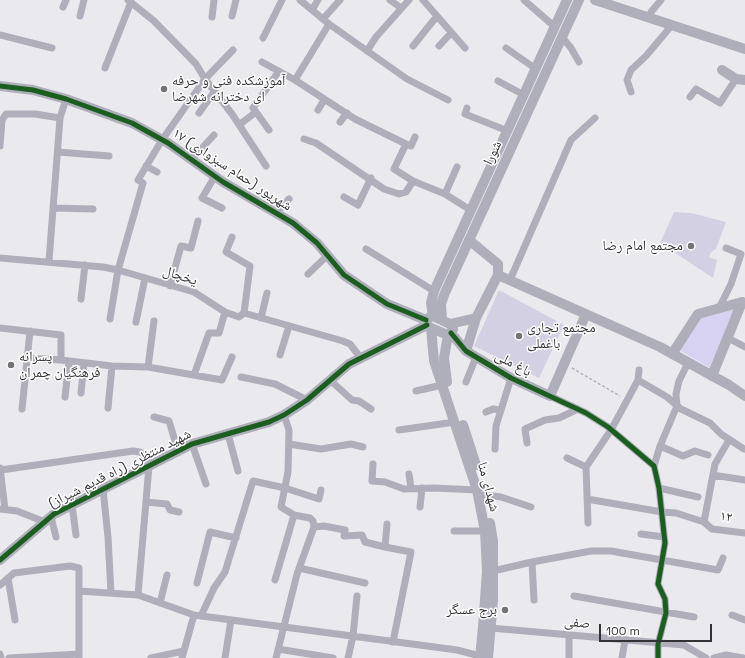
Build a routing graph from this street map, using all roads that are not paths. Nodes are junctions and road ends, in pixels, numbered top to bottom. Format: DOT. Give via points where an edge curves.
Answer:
graph roads {
  1 [pos="66,0"];
  2 [pos="84,0"];
  3 [pos="214,0"];
  4 [pos="236,0"];
  5 [pos="282,0"];
  6 [pos="300,0"];
  7 [pos="318,0"];
  8 [pos="340,0"];
  9 [pos="390,0"];
  10 [pos="409,0"];
  11 [pos="423,0"];
  12 [pos="524,0"];
  13 [pos="567,0"];
  14 [pos="579,0"];
  15 [pos="595,0"];
  16 [pos="618,0"];
  17 [pos="661,0"];
  18 [pos="130,1"];
  19 [pos="64,8"];
  20 [pos="401,8"];
  21 [pos="312,10"];
  22 [pos="631,12"];
  23 [pos="651,12"];
  24 [pos="80,16"];
  25 [pos="232,16"];
  26 [pos="437,16"];
  27 [pos="212,17"];
  28 [pos="326,21"];
  29 [pos="672,25"];
  30 [pos="555,27"];
  31 [pos="451,33"];
  32 [pos="0,35"];
  33 [pos="562,37"];
  34 [pos="263,38"];
  35 [pos="413,46"];
  36 [pos="439,46"];
  37 [pos="52,48"];
  38 [pos="465,48"];
  39 [pos="506,48"];
  40 [pos="745,49"];
  41 [pos="233,50"];
  42 [pos="367,51"];
  43 [pos="262,62"];
  44 [pos="579,62"];
  45 [pos="105,68"];
  46 [pos="536,69"];
  47 [pos="722,70"];
  48 [pos="279,71"];
  49 [pos="205,79"];
  50 [pos="741,79"];
  51 [pos="294,80"];
  52 [pos="498,82"];
  53 [pos="0,86"];
  54 [pos="214,92"];
  55 [pos="632,92"];
  56 [pos="524,96"];
  57 [pos="690,97"];
  58 [pos="66,99"];
  59 [pos="324,100"];
  60 [pos="448,100"];
  61 [pos="467,108"];
  62 [pos="318,110"];
  63 [pos="256,112"];
  64 [pos="199,113"];
  65 [pos="347,113"];
  66 [pos="60,118"];
  67 [pos="595,118"];
  68 [pos="1,120"];
  69 [pos="340,122"];
  70 [pos="239,125"];
  71 [pos="269,130"];
  72 [pos="508,131"];
  73 [pos="214,135"];
  74 [pos="415,137"];
  75 [pos="304,139"];
  76 [pos="162,140"];
  77 [pos="406,144"];
  78 [pos="0,146"];
  79 [pos="58,152"];
  80 [pos="109,156"];
  81 [pos="192,160"];
  82 [pos="146,166"];
  83 [pos="266,166"];
  84 [pos="457,168"];
  85 [pos="157,172"];
  86 [pos="215,176"];
  87 [pos="371,178"];
  88 [pos="414,181"];
  89 [pos="445,194"];
  90 [pos="344,197"];
  91 [pos="289,199"];
  92 [pos="53,208"];
  93 [pos="222,208"];
  94 [pos="93,209"];
  95 [pos="472,211"];
  96 [pos="276,213"];
  97 [pos="198,221"];
  98 [pos="232,237"];
  99 [pos="469,240"];
  100 [pos="726,248"];
  101 [pos="366,249"];
  102 [pos="328,255"];
  103 [pos="0,258"];
  104 [pos="49,261"];
  105 [pos="85,265"];
  106 [pos="118,270"];
  107 [pos="308,274"];
  108 [pos="498,275"];
  109 [pos="145,278"];
  110 [pos="510,280"];
  111 [pos="170,286"];
  112 [pos="434,291"];
  113 [pos="267,293"];
  114 [pos="81,299"];
  115 [pos="744,300"];
  116 [pos="719,308"];
  117 [pos="225,312"];
  118 [pos="244,313"];
  119 [pos="586,314"];
  120 [pos="261,318"];
  121 [pos="476,318"];
  122 [pos="110,319"];
  123 [pos="154,321"];
  124 [pos="136,322"];
  125 [pos="438,325"];
  126 [pos="289,326"];
  127 [pos="0,328"];
  128 [pos="30,332"];
  129 [pos="728,338"];
  130 [pos="745,347"];
  131 [pos="466,351"];
  132 [pos="672,354"];
  133 [pos="280,355"];
  134 [pos="232,357"];
  135 [pos="360,357"];
  136 [pos="27,358"];
  137 [pos="476,358"];
  138 [pos="60,360"];
  139 [pos="69,361"];
  140 [pos="84,363"];
  141 [pos="688,363"];
  142 [pos="112,366"];
  143 [pos="148,367"];
  144 [pos="638,370"];
  145 [pos="194,375"];
  146 [pos="712,376"];
  147 [pos="241,377"];
  148 [pos="511,378"];
  149 [pos="330,380"];
  150 [pos="638,380"];
  151 [pos="466,382"];
  152 [pos="445,384"];
  153 [pos="416,391"];
  154 [pos="81,393"];
  155 [pos="550,396"];
  156 [pos="745,396"];
  157 [pos="65,397"];
  158 [pos="307,400"];
  159 [pos="677,406"];
  160 [pos="108,408"];
  161 [pos="22,409"];
  162 [pos="371,409"];
  163 [pos="578,409"];
  164 [pos="500,410"];
  165 [pos="486,412"];
  166 [pos="284,415"];
  167 [pos="154,417"];
  168 [pos="455,422"];
  169 [pos="399,430"];
  170 [pos="611,430"];
  171 [pos="228,434"];
  172 [pos="729,440"];
  173 [pos="527,443"];
  174 [pos="192,444"];
  175 [pos="289,444"];
  176 [pos="660,446"];
  177 [pos="363,447"];
  178 [pos="744,449"];
  179 [pos="495,450"];
  180 [pos="178,451"];
  181 [pos="708,455"];
  182 [pos="567,458"];
  183 [pos="373,464"];
  184 [pos="149,466"];
  185 [pos="654,466"];
  186 [pos="586,468"];
  187 [pos="0,469"];
  188 [pos="238,471"];
  189 [pos="409,474"];
  190 [pos="713,475"];
  191 [pos="745,480"];
  192 [pos="206,484"];
  193 [pos="285,488"];
  194 [pos="411,488"];
  195 [pos="422,488"];
  196 [pos="659,488"];
  197 [pos="103,489"];
  198 [pos="321,490"];
  199 [pos="480,493"];
  200 [pos="698,498"];
  201 [pos="587,499"];
  202 [pos="146,502"];
  203 [pos="72,505"];
  204 [pos="420,507"];
  205 [pos="530,507"];
  206 [pos="2,509"];
  207 [pos="179,512"];
  208 [pos="662,512"];
  209 [pos="294,515"];
  210 [pos="48,519"];
  211 [pos="588,522"];
  212 [pos="704,522"];
  213 [pos="387,524"];
  214 [pos="314,527"];
  215 [pos="454,531"];
  216 [pos="485,531"];
  217 [pos="745,533"];
  218 [pos="641,534"];
  219 [pos="76,535"];
  220 [pos="664,536"];
  221 [pos="56,537"];
  222 [pos="236,538"];
  223 [pos="386,547"];
  224 [pos="723,558"];
  225 [pos="0,560"];
  226 [pos="662,561"];
  227 [pos="532,562"];
  228 [pos="299,568"];
  229 [pos="493,571"];
  230 [pos="167,575"];
  231 [pos="8,578"];
  232 [pos="275,580"];
  233 [pos="197,582"];
  234 [pos="365,583"];
  235 [pos="0,585"];
  236 [pos="79,591"];
  237 [pos="110,593"];
  238 [pos="138,595"];
  239 [pos="357,596"];
  240 [pos="574,596"];
  241 [pos="534,600"];
  242 [pos="160,603"];
  243 [pos="666,613"];
  244 [pos="197,615"];
  245 [pos="732,615"];
  246 [pos="694,617"];
  247 [pos="15,620"];
  248 [pos="231,620"];
  249 [pos="745,620"];
  250 [pos="283,626"];
  251 [pos="487,628"];
  252 [pos="352,636"];
  253 [pos="569,636"];
  254 [pos="625,640"];
  255 [pos="393,642"];
  256 [pos="658,644"];
  257 [pos="278,649"];
  258 [pos="0,654"];
  259 [pos="183,655"];
  260 [pos="79,656"];
  261 [pos="483,657"];
  262 [pos="1,658"];
  263 [pos="9,658"];
  264 [pos="151,658"];
  265 [pos="225,658"];
  266 [pos="276,658"];
  267 [pos="332,658"];
  268 [pos="348,658"];
  269 [pos="569,658"];
  270 [pos="622,658"];
  271 [pos="658,658"];
  272 [pos="706,658"];
  273 [pos="714,658"];
  274 [pos="743,658"];
  1 -- 19 [label="street"];
  2 -- 24 [label="street"];
  3 -- 27 [label="street"];
  4 -- 25 [label="street"];
  5 -- 34 [label="street"];
  6 -- 21 [label="street"];
  7 -- 21 [label="street"];
  8 -- 28 [label="street"];
  9 -- 20 [label="street"];
  10 -- 20 [label="street"];
  11 -- 26 [label="street"];
  12 -- 30 [label="street"];
  13 -- 30 [label="street, شورا"];
  14 -- 33 [label="street, شورا"];
  15 -- 22 [label="street"];
  16 -- 22 [label="street"];
  17 -- 23 [label="street"];
  18 -- 45 [label="street"];
  18 -- 49 [label="street" via="154,21 196,64"];
  20 -- 42 [label="street"];
  21 -- 28 [label="street"];
  22 -- 29 [label="street"];
  26 -- 31 [label="street"];
  26 -- 35 [label="street"];
  28 -- 42 [label="street"];
  28 -- 51 [label="street"];
  29 -- 40 [label="street"];
  29 -- 55 [label="street" via="631,70 627,80"];
  30 -- 46 [label="street, شورا"];
  31 -- 36 [label="street"];
  31 -- 38 [label="street"];
  32 -- 37 [label="street"];
  33 -- 44 [label="street"];
  33 -- 99 [label="street, شورا"];
  39 -- 46 [label="street"];
  41 -- 49 [label="street"];
  42 -- 60 [label="street" via="407,79"];
  43 -- 48 [label="street"];
  46 -- 56 [label="street, شورا"];
  47 -- 50 [label="street"];
  48 -- 51 [label="street"];
  48 -- 63 [label="street" via="253,108"];
  49 -- 54 [label="street"];
  49 -- 76 [label="street"];
  50 -- 57 [label="street" via="720,103 696,89"];
  51 -- 59 [label="street"];
  52 -- 56 [label="street"];
  53 -- 58 [label="street, ۱۷ شهریور (حمام سبزواری)" via="33,90"];
  54 -- 64 [label="street"];
  54 -- 70 [label="street"];
  56 -- 72 [label="street, شورا"];
  58 -- 66 [label="street"];
  58 -- 76 [label="street, ۱۷ شهریور (حمام سبزواری)" via="132,123"];
  59 -- 62 [label="street"];
  59 -- 65 [label="street"];
  61 -- 72 [label="street" via="465,114"];
  63 -- 70 [label="street"];
  63 -- 71 [label="street"];
  65 -- 69 [label="street"];
  65 -- 77 [label="street"];
  66 -- 68 [label="street" via="35,114 6,114"];
  66 -- 79 [label="street"];
  67 -- 110 [label="street" via="571,140"];
  68 -- 78 [label="street"];
  70 -- 83 [label="street"];
  72 -- 95 [label="street, شورا"];
  73 -- 81 [label="street"];
  74 -- 77 [label="street" via="411,146"];
  75 -- 87 [label="street" via="316,143"];
  76 -- 81 [label="street, ۱۷ شهریور (حمام سبزواری)"];
  76 -- 82 [label="street"];
  77 -- 88 [label="street" via="394,169"];
  79 -- 80 [label="street"];
  79 -- 92 [label="street"];
  81 -- 86 [label="street, ۱۷ شهریور (حمام سبزواری)"];
  82 -- 85 [label="street"];
  82 -- 106 [label="street" via="138,180 143,183"];
  84 -- 89 [label="street"];
  86 -- 93 [label="street" via="202,198"];
  86 -- 96 [label="street, ۱۷ شهریور (حمام سبزواری)"];
  87 -- 88 [label="street" via="384,188 399,194 406,192"];
  87 -- 90 [label="street" via="358,205"];
  88 -- 89 [label="street"];
  89 -- 95 [label="street"];
  91 -- 96 [label="street"];
  92 -- 94 [label="street"];
  92 -- 104 [label="street"];
  95 -- 112 [label="street, شورا"];
  96 -- 102 [label="street, ۱۷ شهریور (حمام سبزواری)" via="294,223"];
  97 -- 111 [label="street" via="191,248 181,246"];
  98 -- 118 [label="street" via="226,252 250,266"];
  99 -- 108 [label="street" via="498,264"];
  99 -- 125 [label="street, شورا" via="441,304"];
  100 -- 116 [label="street" via="741,254 731,284"];
  101 -- 112 [label="street"];
  102 -- 107 [label="street"];
  102 -- 125 [label="street, ۱۷ شهریور (حمام سبزواری)" via="344,275 387,304"];
  103 -- 104 [label="street, یخچال"];
  104 -- 105 [label="street, یخچال"];
  105 -- 106 [label="street, یخچال"];
  105 -- 114 [label="street"];
  106 -- 109 [label="street, یخچال"];
  106 -- 122 [label="street"];
  108 -- 110 [label="street"];
  108 -- 121 [label="street"];
  109 -- 111 [label="street, یخچال"];
  109 -- 124 [label="street"];
  110 -- 119 [label="street"];
  111 -- 117 [label="street, یخچال" via="194,292"];
  112 -- 125 [label="street, شورا" via="431,303"];
  113 -- 120 [label="street"];
  115 -- 116 [label="street"];
  115 -- 129 [label="street"];
  116 -- 132 [label="street" via="698,314"];
  117 -- 118 [label="street, یخچال" via="239,317"];
  117 -- 145 [label="street" via="219,333 208,333"];
  118 -- 120 [label="street, یخچال"];
  119 -- 132 [label="street"];
  119 -- 155 [label="street"];
  120 -- 126 [label="street, یخچال"];
  121 -- 125 [label="street, شهید منتظری (راه قدیم شیراز)"];
  121 -- 131 [label="street"];
  123 -- 143 [label="street"];
  125 -- 131 [label="street, باغ ملی"];
  125 -- 135 [label="street, شهید منتظری (راه قدیم شیراز)"];
  125 -- 152 [label="street, شهدای منا" via="445,350"];
  125 -- 152 [label="street, شهدای منا" via="434,361"];
  126 -- 133 [label="street"];
  126 -- 135 [label="street, یخچال" via="350,344"];
  127 -- 128 [label="street"];
  128 -- 136 [label="street"];
  128 -- 138 [label="street" via="61,335"];
  129 -- 130 [label="street"];
  129 -- 146 [label="street"];
  131 -- 137 [label="street, باغ ملی"];
  132 -- 141 [label="street"];
  134 -- 145 [label="street" via="222,380"];
  135 -- 149 [label="street, شهید منتظری (راه قدیم شیراز)"];
  136 -- 138 [label="street"];
  136 -- 161 [label="street"];
  137 -- 148 [label="street, باغ ملی"];
  137 -- 151 [label="street"];
  138 -- 139 [label="street"];
  139 -- 140 [label="street"];
  139 -- 157 [label="street"];
  140 -- 142 [label="street"];
  140 -- 154 [label="street"];
  141 -- 146 [label="street"];
  141 -- 159 [label="street" via="679,381"];
  142 -- 143 [label="street"];
  142 -- 160 [label="street"];
  143 -- 145 [label="street"];
  144 -- 150 [label="street"];
  146 -- 156 [label="street"];
  147 -- 158 [label="street" via="275,384"];
  148 -- 155 [label="street, باغ ملی"];
  148 -- 164 [label="street"];
  149 -- 158 [label="street, شهید منتظری (راه قدیم شیراز)"];
  149 -- 162 [label="street" via="352,400 359,401"];
  150 -- 159 [label="street"];
  150 -- 170 [label="street"];
  152 -- 153 [label="street"];
  152 -- 168 [label="street, شهدای منا"];
  152 -- 199 [label="street, شهدای منا" via="470,447"];
  155 -- 163 [label="street"];
  158 -- 166 [label="street, شهید منتظری (راه قدیم شیراز)"];
  159 -- 172 [label="street" via="710,424"];
  159 -- 176 [label="street"];
  163 -- 170 [label="street"];
  163 -- 173 [label="street" via="525,429"];
  164 -- 165 [label="street"];
  164 -- 179 [label="street"];
  166 -- 171 [label="street, شهید منتظری (راه قدیم شیراز)"];
  166 -- 175 [label="street" via="289,430"];
  167 -- 180 [label="street" via="170,421"];
  168 -- 169 [label="street"];
  168 -- 199 [label="street, شهدای منا"];
  170 -- 185 [label="street"];
  170 -- 186 [label="street"];
  171 -- 174 [label="street, شهید منتظری (راه قدیم شیراز)"];
  171 -- 188 [label="street"];
  172 -- 178 [label="street"];
  172 -- 190 [label="street" via="715,464"];
  174 -- 180 [label="street, شهید منتظری (راه قدیم شیراز)"];
  174 -- 192 [label="street"];
  175 -- 177 [label="street" via="322,449 351,444"];
  175 -- 193 [label="street"];
  176 -- 181 [label="street" via="683,456 695,451"];
  176 -- 185 [label="street"];
  180 -- 184 [label="street, شهید منتظری (راه قدیم شیراز)"];
  182 -- 186 [label="street"];
  183 -- 194 [label="street" via="372,481 385,482 404,489"];
  184 -- 187 [label="street" via="143,454 133,451"];
  184 -- 197 [label="street, شهید منتظری (راه قدیم شیراز)"];
  184 -- 202 [label="street"];
  185 -- 196 [label="street"];
  186 -- 201 [label="street"];
  187 -- 206 [label="street"];
  189 -- 194 [label="street"];
  190 -- 191 [label="street"];
  190 -- 212 [label="street"];
  193 -- 198 [label="street" via="318,499"];
  193 -- 209 [label="street" via="281,507"];
  193 -- 222 [label="street" via="253,481"];
  194 -- 195 [label="street"];
  195 -- 199 [label="street"];
  195 -- 204 [label="street"];
  196 -- 200 [label="street"];
  196 -- 208 [label="street"];
  197 -- 203 [label="street, شهید منتظری (راه قدیم شیراز)"];
  197 -- 237 [label="street"];
  199 -- 205 [label="street"];
  199 -- 216 [label="street, شهدای منا"];
  199 -- 229 [label="street, شهدای منا" via="493,541"];
  201 -- 208 [label="street, ۱۲"];
  201 -- 211 [label="street"];
  202 -- 207 [label="street" via="167,504 170,510"];
  202 -- 238 [label="street"];
  203 -- 210 [label="street, شهید منتظری (راه قدیم شیراز)"];
  203 -- 219 [label="street"];
  206 -- 210 [label="street"];
  208 -- 212 [label="street, ۱۲" via="676,513"];
  208 -- 220 [label="street"];
  209 -- 214 [label="street" via="310,518"];
  209 -- 232 [label="street"];
  210 -- 221 [label="street"];
  210 -- 225 [label="street, شهید منتظری (راه قدیم شیراز)"];
  212 -- 217 [label="street, ۱۲" via="712,529"];
  213 -- 223 [label="street"];
  214 -- 223 [label="street" via="345,530 344,536 362,535 365,542"];
  214 -- 228 [label="street"];
  215 -- 216 [label="street"];
  216 -- 251 [label="street, شهدای منا"];
  218 -- 220 [label="street"];
  220 -- 226 [label="street"];
  222 -- 233 [label="street" via="210,532"];
  222 -- 244 [label="street" via="226,572"];
  223 -- 255 [label="street" via="411,552"];
  224 -- 226 [label="street" via="718,570"];
  226 -- 227 [label="street" via="611,551 597,551"];
  226 -- 243 [label="street" via="658,584 665,599"];
  227 -- 229 [label="street"];
  227 -- 241 [label="street"];
  228 -- 234 [label="street"];
  228 -- 250 [label="street"];
  229 -- 251 [label="street, شهدای منا"];
  230 -- 242 [label="street"];
  231 -- 235 [label="street"];
  231 -- 236 [label="street" via="14,573 70,566 79,568"];
  231 -- 247 [label="street"];
  236 -- 237 [label="street"];
  236 -- 260 [label="street"];
  237 -- 238 [label="street"];
  238 -- 242 [label="street"];
  239 -- 252 [label="street"];
  240 -- 243 [label="street"];
  242 -- 244 [label="street"];
  243 -- 246 [label="street"];
  243 -- 256 [label="street"];
  244 -- 248 [label="street"];
  244 -- 259 [label="street"];
  245 -- 249 [label="street"];
  248 -- 250 [label="street"];
  248 -- 265 [label="street"];
  250 -- 252 [label="street"];
  250 -- 257 [label="street"];
  251 -- 253 [label="street, صفی"];
  251 -- 261 [label="street, شهدای منا"];
  252 -- 255 [label="street"];
  252 -- 268 [label="street"];
  253 -- 254 [label="street, صفی"];
  253 -- 269 [label="street"];
  254 -- 256 [label="street, صفی"];
  254 -- 270 [label="street"];
  255 -- 261 [label="street" via="457,650"];
  256 -- 271 [label="street"];
  256 -- 272 [label="street, صفی" via="684,645"];
  257 -- 266 [label="street"];
  257 -- 267 [label="street"];
  258 -- 262 [label="street"];
  259 -- 264 [label="street"];
  260 -- 263 [label="street"];
  273 -- 274 [label="street" via="726,655"];
}
